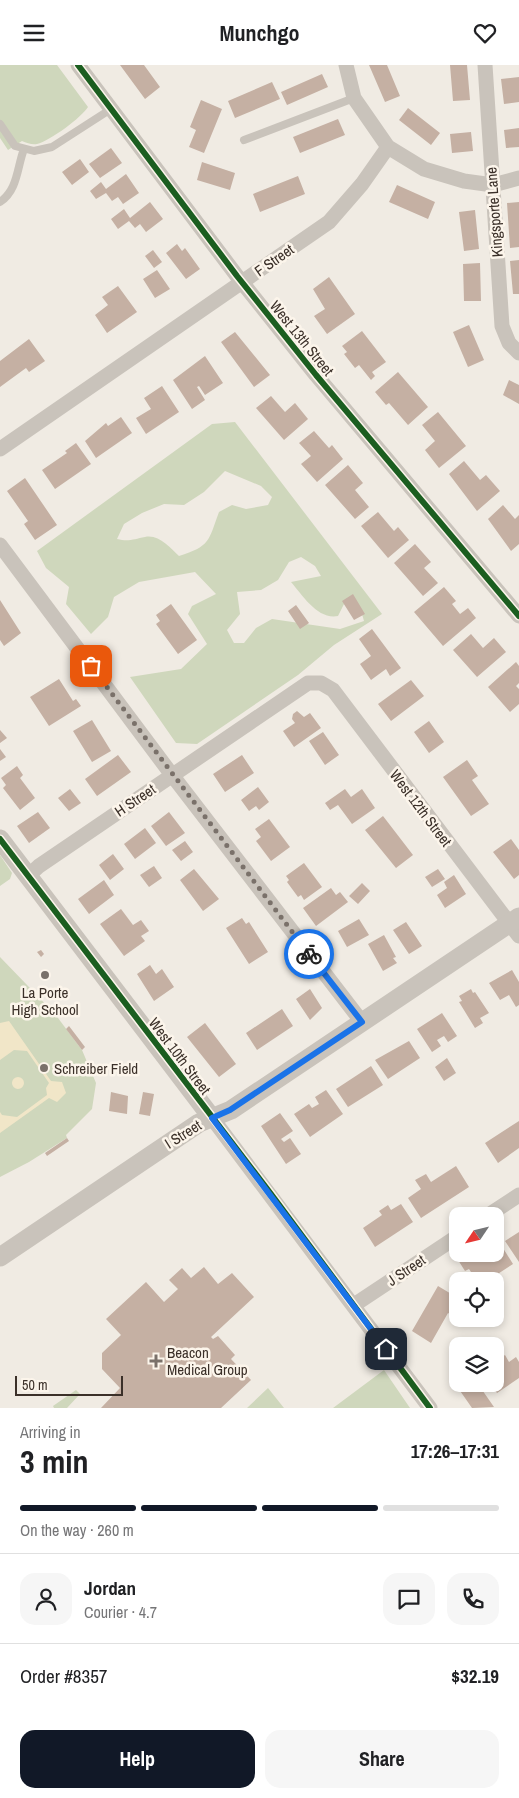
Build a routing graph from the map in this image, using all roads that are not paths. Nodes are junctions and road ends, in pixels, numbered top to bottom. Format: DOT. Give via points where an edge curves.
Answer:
graph roads {
  1 [pos="78,65"];
  2 [pos="346,65"];
  3 [pos="485,65"];
  4 [pos="354,98"];
  5 [pos="111,109"];
  6 [pos="0,125"];
  7 [pos="244,140"];
  8 [pos="388,147"];
  9 [pos="24,149"];
  10 [pos="519,178"];
  11 [pos="493,185"];
  12 [pos="0,202"];
  13 [pos="242,283"];
  14 [pos="519,353"];
  15 [pos="0,449"];
  16 [pos="0,545"];
  17 [pos="519,616"];
  18 [pos="320,683"];
  19 [pos="172,775"];
  20 [pos="0,839"];
  21 [pos="28,876"];
  22 [pos="516,925"];
  23 [pos="362,1022"];
  24 [pos="212,1118"];
  25 [pos="519,1195"];
  26 [pos="501,1207"];
  27 [pos="449,1242"];
  28 [pos="0,1257"];
  29 [pos="354,1305"];
  30 [pos="430,1408"];
  1 -- 5 [label="street, West 13th Street"];
  2 -- 4 [label="street"];
  3 -- 11 [label="street, Kingsporte Lane"];
  4 -- 7 [label="lane"];
  4 -- 8 [label="street"];
  5 -- 9 [label="lane" via="52,147 34,151"];
  5 -- 13 [label="street, West 13th Street"];
  6 -- 9 [label="lane" via="15,146"];
  8 -- 11 [label="street" via="424,169 464,181"];
  8 -- 13 [label="street, F Street" via="329,222"];
  9 -- 12 [label="lane" via="15,183"];
  10 -- 11 [label="street"];
  11 -- 14 [label="street, Kingsporte Lane" via="502,326 508,343"];
  13 -- 15 [label="street, F Street"];
  13 -- 17 [label="street, West 13th Street"];
  16 -- 19 [label="street"];
  18 -- 19 [label="street, H Street" via="308,683"];
  18 -- 22 [label="street, West 12th Street" via="333,690"];
  19 -- 21 [label="street, H Street"];
  19 -- 23 [label="street"];
  20 -- 21 [label="street, West 10th Street"];
  21 -- 24 [label="street, West 10th Street"];
  22 -- 23 [label="street, I Street"];
  23 -- 24 [label="street, I Street" via="230,1110"];
  24 -- 28 [label="street, I Street" via="199,1123"];
  24 -- 29 [label="street, West 10th Street"];
  25 -- 26 [label="street"];
  27 -- 29 [label="street, J Street"];
  29 -- 30 [label="street, West 10th Street"];
}
